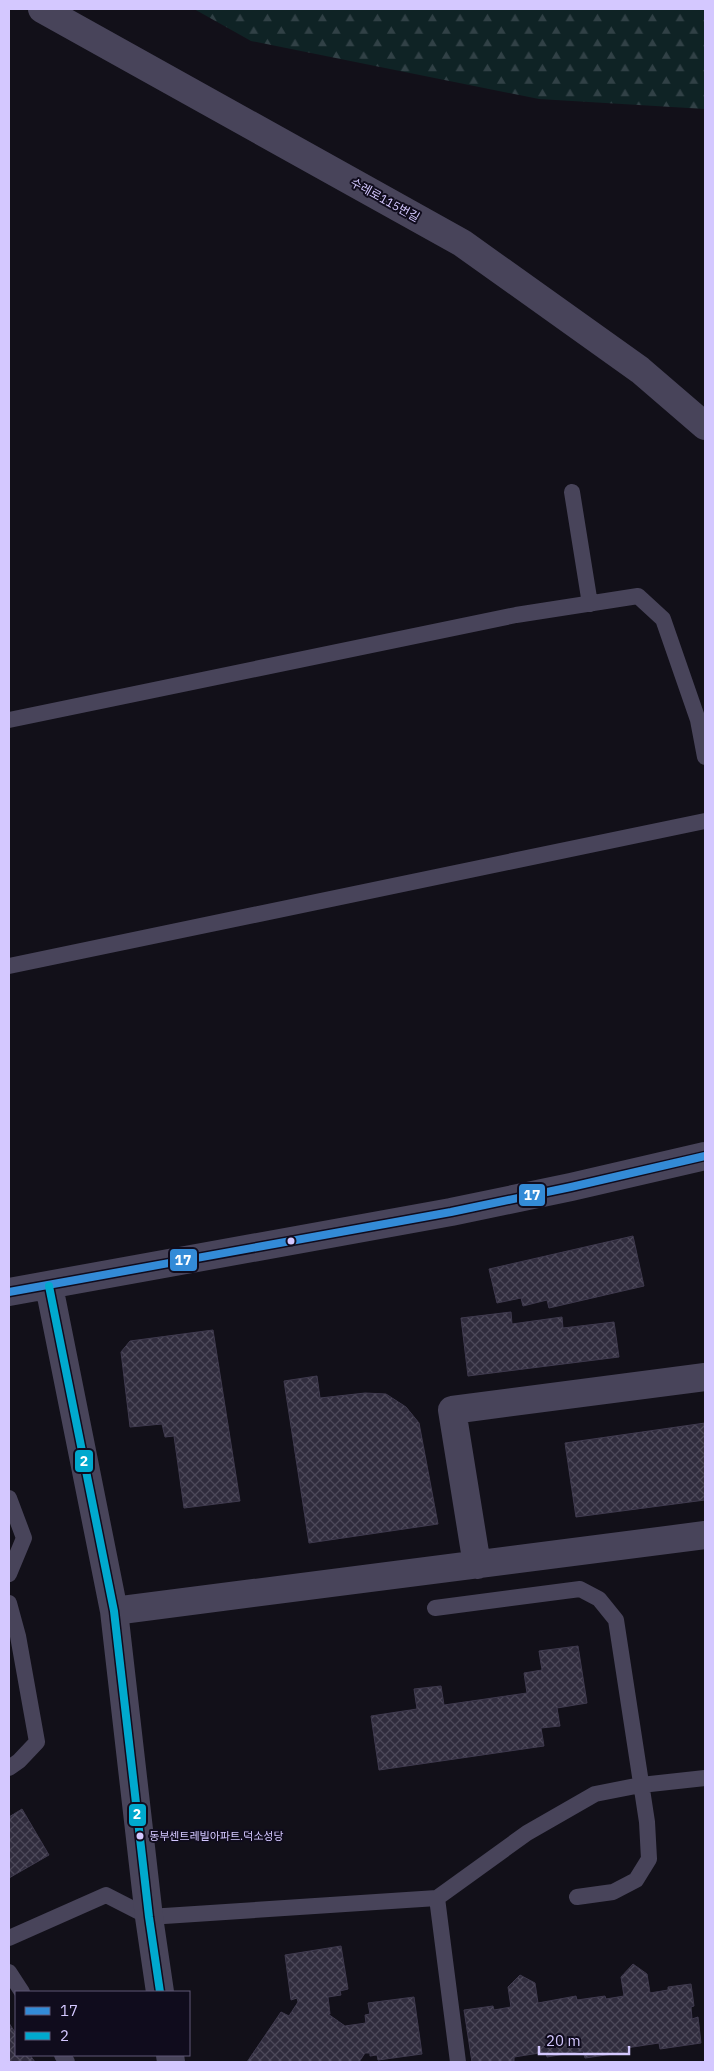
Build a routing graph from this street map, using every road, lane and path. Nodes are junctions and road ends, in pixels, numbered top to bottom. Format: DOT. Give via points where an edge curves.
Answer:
graph roads {
  1 [pos="42,9"];
  2 [pos="705,426"];
  3 [pos="572,492"];
  4 [pos="590,604"];
  5 [pos="9,720"];
  6 [pos="705,757"];
  7 [pos="705,821"];
  8 [pos="9,966"];
  9 [pos="705,1156"];
  10 [pos="50,1286"];
  11 [pos="9,1292"];
  12 [pos="705,1377"];
  13 [pos="9,1498"];
  14 [pos="705,1535"];
  15 [pos="477,1565"];
  16 [pos="9,1574"];
  17 [pos="9,1603"];
  18 [pos="435,1608"];
  19 [pos="114,1611"];
  20 [pos="9,1768"];
  21 [pos="705,1778"];
  22 [pos="641,1785"];
  23 [pos="577,1897"];
  24 [pos="437,1898"];
  25 [pos="149,1917"];
  26 [pos="9,1938"];
  27 [pos="9,1972"];
  28 [pos="21,1991"];
  29 [pos="160,1991"];
  30 [pos="458,2062"];
  1 -- 2 [label="street, 수레로115번길" via="462,243 640,370"];
  3 -- 4 [label="lane"];
  4 -- 5 [label="lane" via="516,615"];
  4 -- 6 [label="lane" via="638,596 663,619 698,720"];
  7 -- 8 [label="lane"];
  9 -- 10 [label="street" via="451,1212"];
  10 -- 11 [label="street"];
  10 -- 19 [label="street"];
  12 -- 15 [label="street" via="452,1410"];
  13 -- 16 [label="lane" via="24,1538"];
  14 -- 15 [label="street"];
  15 -- 19 [label="street"];
  17 -- 20 [label="lane" via="37,1742"];
  18 -- 22 [label="lane" via="580,1589 599,1599 616,1620"];
  19 -- 25 [label="street"];
  21 -- 22 [label="lane"];
  22 -- 23 [label="lane" via="648,1859 636,1880 613,1892"];
  22 -- 24 [label="lane" via="595,1794 527,1833"];
  24 -- 25 [label="lane"];
  24 -- 30 [label="lane"];
  25 -- 26 [label="lane" via="106,1895"];
  25 -- 29 [label="street"];
  27 -- 28 [label="lane"];
}
